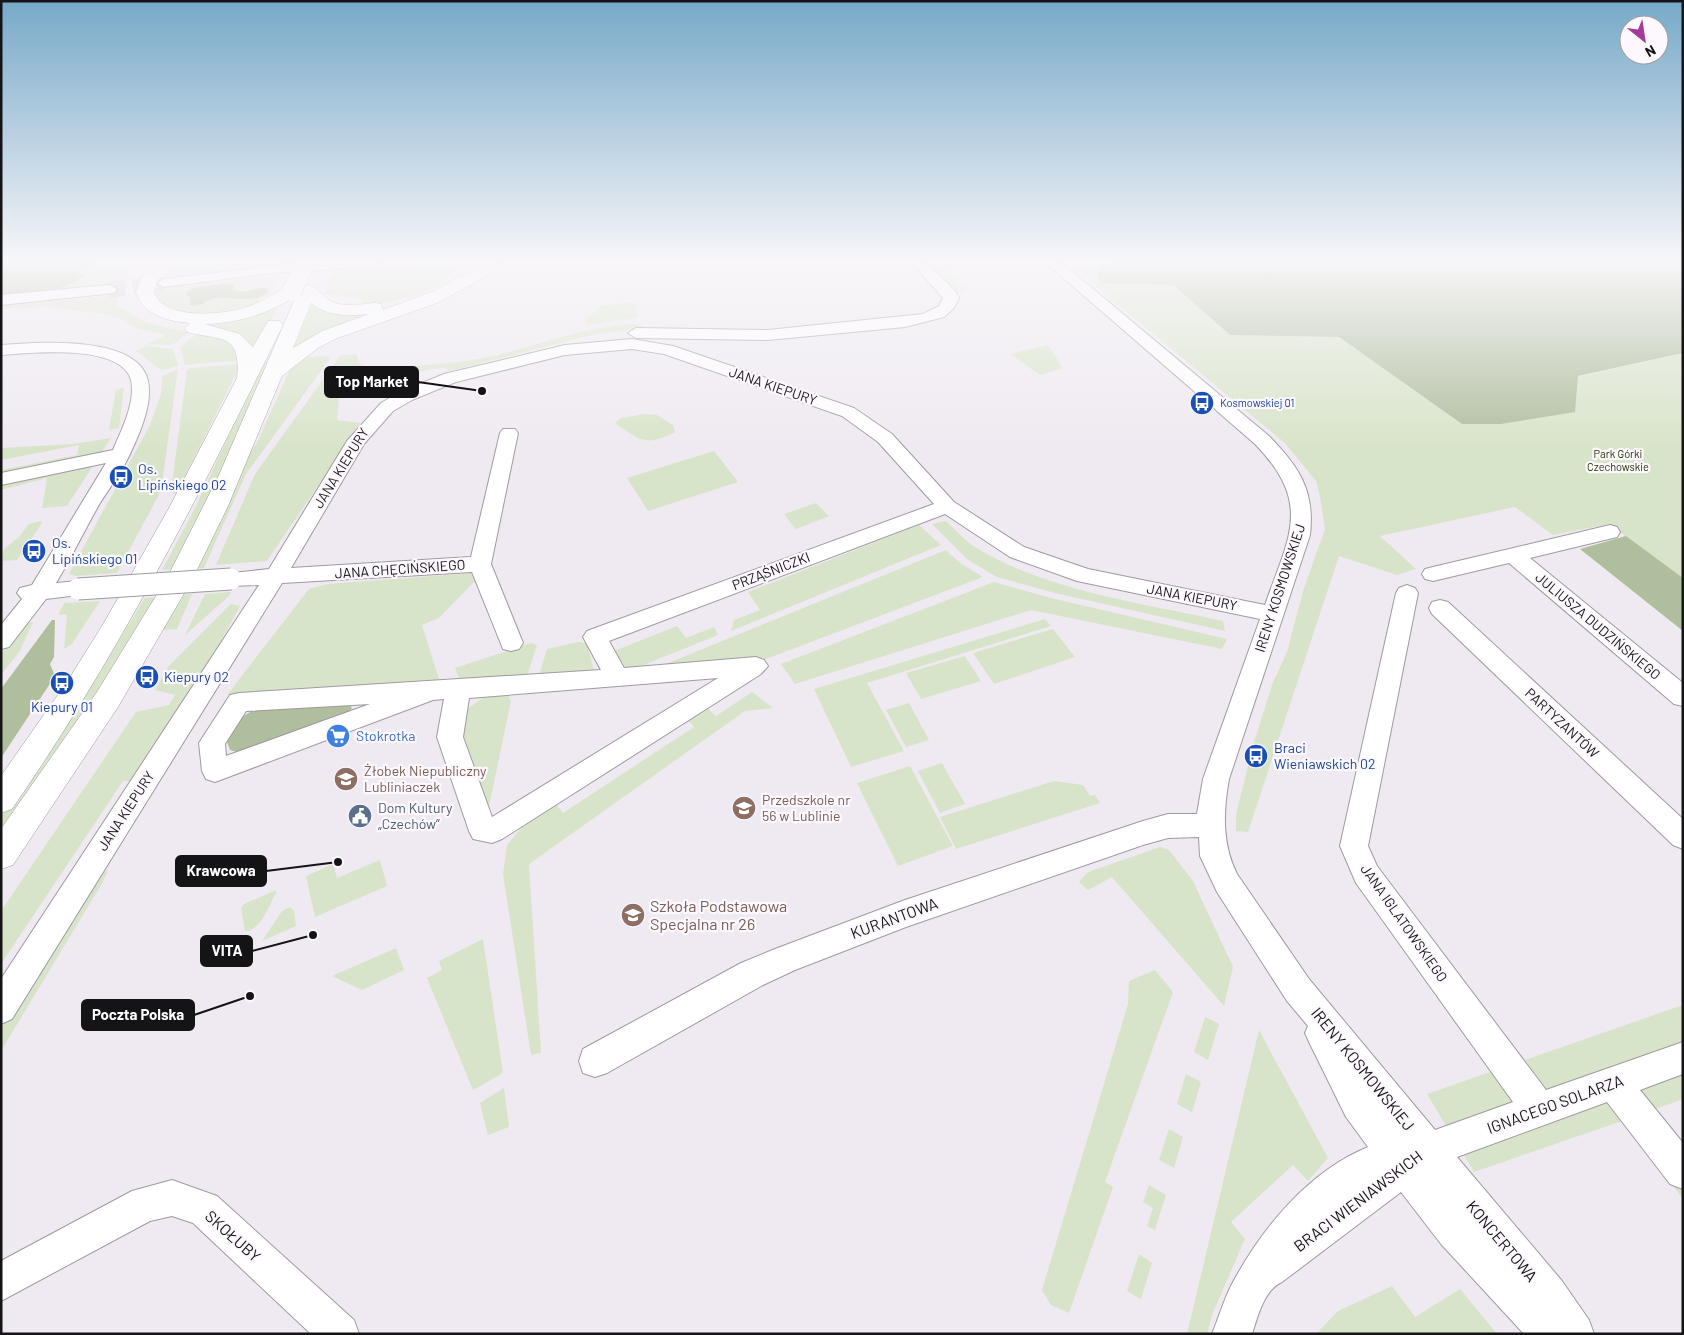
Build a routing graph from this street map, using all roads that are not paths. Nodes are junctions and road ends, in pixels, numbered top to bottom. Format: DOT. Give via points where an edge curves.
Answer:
graph roads {
  1 [pos="187,325"];
  2 [pos="279,325"];
  3 [pos="288,325"];
  4 [pos="354,325"];
  5 [pos="874,325"];
  6 [pos="1127,325"];
  7 [pos="1,350"];
  8 [pos="564,350"];
  9 [pos="270,377"];
  10 [pos="247,380"];
  11 [pos="508,433"];
  12 [pos="121,454"];
  13 [pos="1,479"];
  14 [pos="947,506"];
  15 [pos="1610,532"];
  16 [pos="1513,555"];
  17 [pos="480,564"];
  18 [pos="1433,574"];
  19 [pos="276,576"];
  20 [pos="30,593"];
  21 [pos="1406,593"];
  22 [pos="1440,608"];
  23 [pos="1270,619"];
  24 [pos="1,624"];
  25 [pos="1,641"];
  26 [pos="511,643"];
  27 [pos="618,678"];
  28 [pos="458,689"];
  29 [pos="433,690"];
  30 [pos="1683,697"];
  31 [pos="1,800"];
  32 [pos="1210,825"];
  33 [pos="1683,837"];
  34 [pos="1,855"];
  35 [pos="1,1008"];
  36 [pos="1683,1058"];
  37 [pos="595,1061"];
  38 [pos="1613,1083"];
  39 [pos="1539,1109"];
  40 [pos="1409,1158"];
  41 [pos="1683,1171"];
  42 [pos="1,1282"];
  43 [pos="340,1334"];
  44 [pos="1232,1334"];
  45 [pos="1551,1334"];
  46 [pos="1575,1334"];
  1 -- 10 [label="main road" via="219,332 245,348"];
  2 -- 10 [label="main road"];
  3 -- 9 [label="main road"];
  4 -- 9 [label="main road" via="318,338"];
  5 -- 8 [label="street" via="768,335 620,333"];
  6 -- 23 [label="street, IRENY KOSMOWSKIEJ" via="1262,440 1290,474 1301,498 1302,525"];
  7 -- 12 [label="street" via="38,347 83,350 112,356 131,366 138,374 140,388"];
  8 -- 14 [label="street, JANA KIEPURY" via="632,344 667,349 848,412 885,438"];
  8 -- 19 [label="street, JANA KIEPURY" via="450,378 406,396 380,412 356,441"];
  9 -- 34 [label="main road" via="216,506 187,563 102,708"];
  10 -- 31 [label="main road" via="124,615 58,720"];
  11 -- 17 [label="street, JANA CHĘCIŃSKIEGO"];
  12 -- 13 [label="street"];
  12 -- 20 [label="street" via="88,506 80,526"];
  14 -- 23 [label="street, JANA KIEPURY" via="1017,552 1068,571 1166,600"];
  14 -- 27 [label="street, PRZĄŚNICZKI" via="595,637"];
  15 -- 16 [label="street"];
  16 -- 18 [label="street"];
  16 -- 30 [label="street, JULIUSZA DUDZIŃSKIEGO"];
  17 -- 19 [label="street, JANA CHĘCIŃSKIEGO"];
  17 -- 26 [label="street"];
  19 -- 20 [label="street, JANA CHĘCIŃSKIEGO, bridge"];
  19 -- 35 [label="street, JANA KIEPURY"];
  20 -- 24 [label="street"];
  20 -- 25 [label="street" via="21,619"];
  21 -- 39 [label="street, JANA IGLATOWSKIEGO" via="1354,846 1366,874"];
  22 -- 33 [label="street, PARTYZANTÓW"];
  23 -- 32 [label="street, IRENY KOSMOWSKIEJ" via="1216,779"];
  27 -- 28 [label="street"];
  27 -- 28 [label="street" via="756,666 492,831 482,831 450,737"];
  28 -- 29 [label="street"];
  29 -- 29 [label="street" via="239,702 212,743 215,771"];
  32 -- 37 [label="street, KURANTOWA" via="1168,826 1143,833 824,943 752,974"];
  32 -- 40 [label="street, IRENY KOSMOWSKIEJ" via="1214,856 1226,883 1298,990 1358,1105"];
  36 -- 38 [label="street, IGNACEGO SOLARZA"];
  38 -- 39 [label="street, IGNACEGO SOLARZA"];
  38 -- 41 [label="street"];
  39 -- 40 [label="street, IGNACEGO SOLARZA"];
  40 -- 44 [label="street, BRACI WIENIAWSKICH" via="1260,1277 1245,1298"];
  40 -- 45 [label="street, KONCERTOWA" via="1454,1231"];
  40 -- 46 [label="street, KONCERTOWA" via="1548,1295"];
  42 -- 43 [label="street, SKOŁUBY" via="145,1204 172,1198 204,1209"];
}
